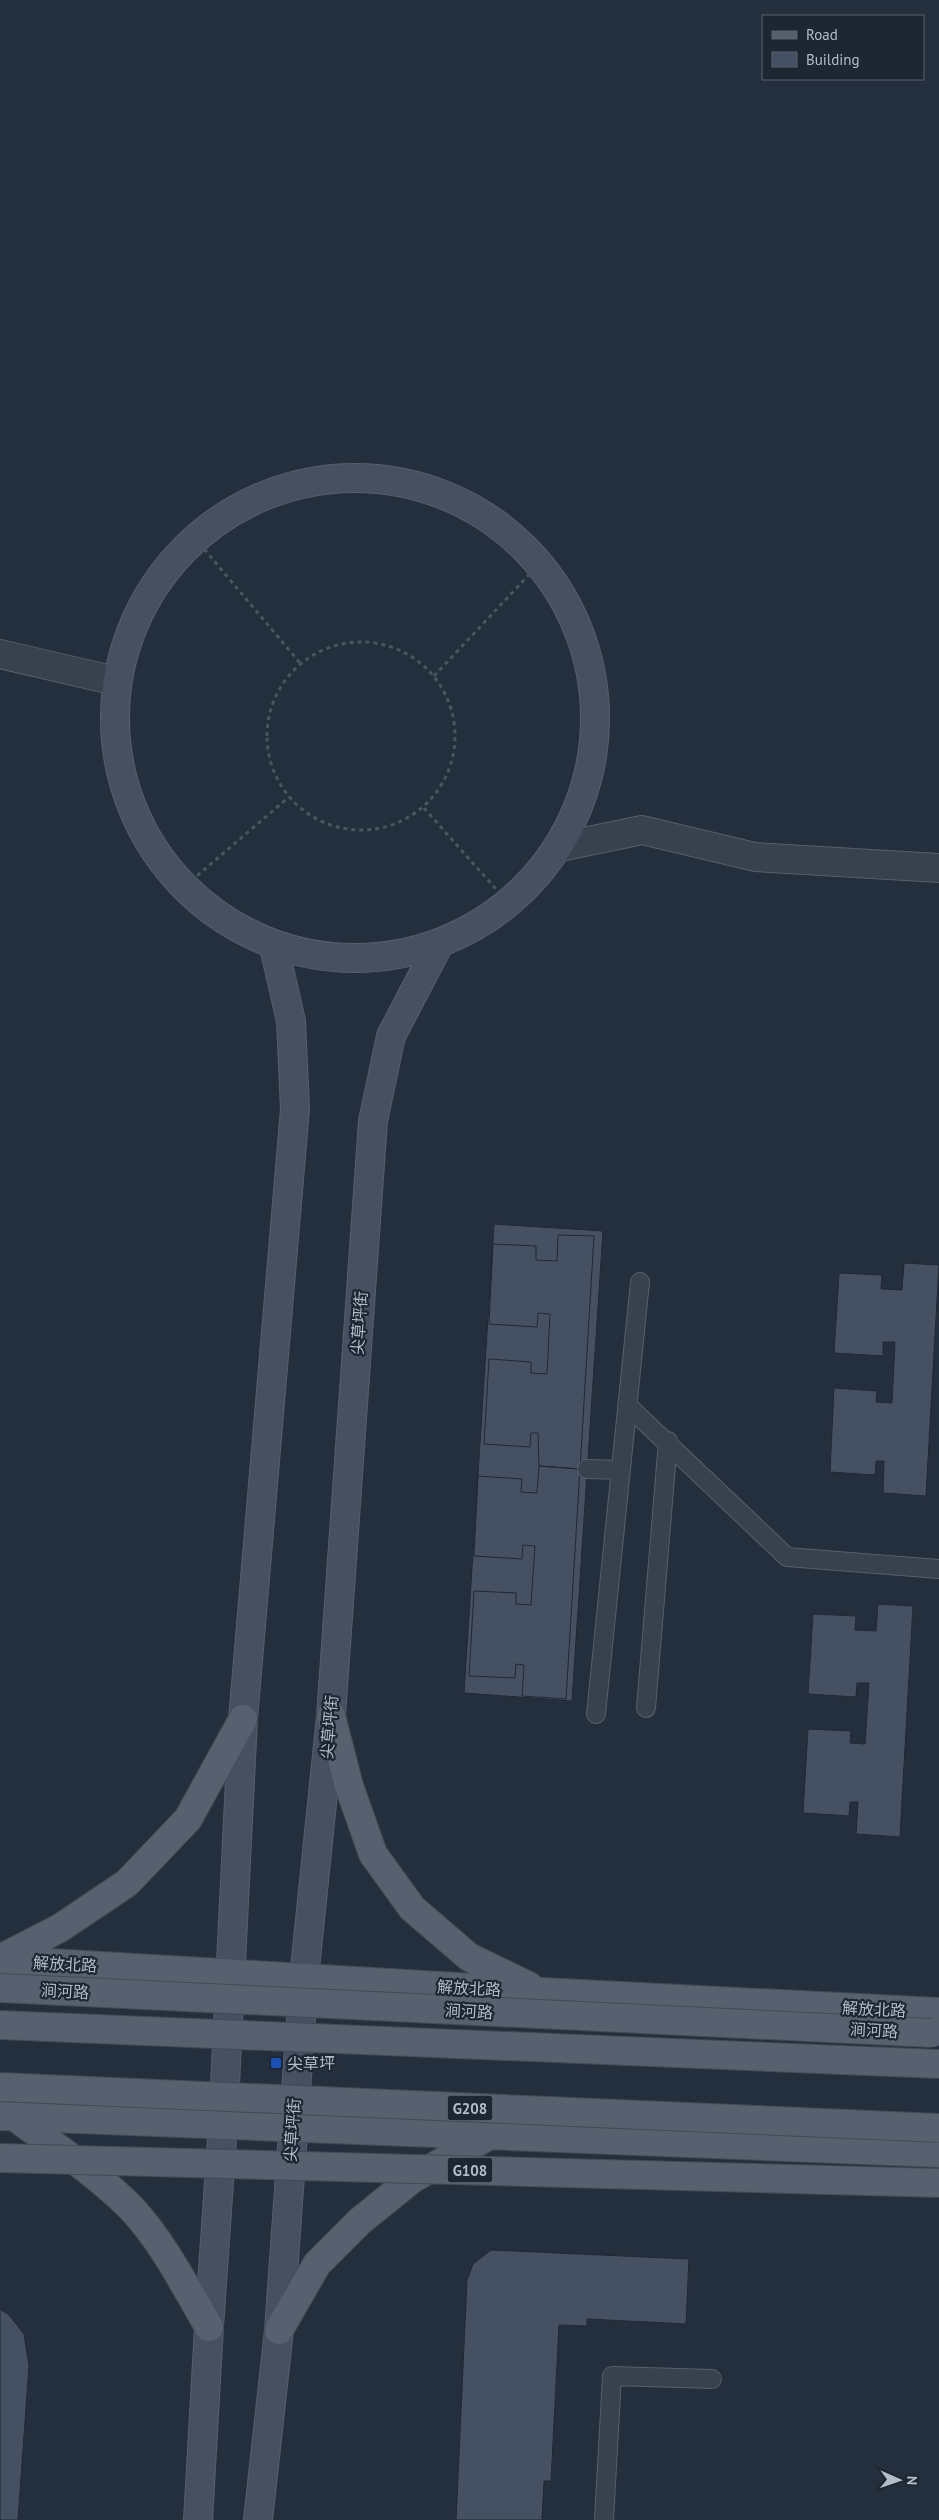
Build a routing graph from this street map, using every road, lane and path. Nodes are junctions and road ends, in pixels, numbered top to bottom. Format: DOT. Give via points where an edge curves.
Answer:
graph roads {
  1 [pos="194,537"];
  2 [pos="541,562"];
  3 [pos="0,654"];
  4 [pos="300,664"];
  5 [pos="434,676"];
  6 [pos="116,681"];
  7 [pos="289,797"];
  8 [pos="424,808"];
  9 [pos="560,847"];
  10 [pos="939,868"];
  11 [pos="185,886"];
  12 [pos="510,904"];
  13 [pos="438,946"];
  14 [pos="274,947"];
  15 [pos="640,1282"];
  16 [pos="627,1405"];
  17 [pos="668,1441"];
  18 [pos="587,1469"];
  19 [pos="621,1470"];
  20 [pos="939,1569"];
  21 [pos="646,1708"];
  22 [pos="596,1714"];
  23 [pos="331,1716"];
  24 [pos="243,1719"];
  25 [pos="0,1960"];
  26 [pos="231,1974"];
  27 [pos="304,1978"];
  28 [pos="0,1988"];
  29 [pos="542,1992"];
  30 [pos="939,2012"];
  31 [pos="0,2025"];
  32 [pos="939,2033"];
  33 [pos="939,2064"];
  34 [pos="0,2087"];
  35 [pos="7,2117"];
  36 [pos="223,2125"];
  37 [pos="292,2127"];
  38 [pos="939,2128"];
  39 [pos="490,2135"];
  40 [pos="939,2153"];
  41 [pos="0,2158"];
  42 [pos="939,2182"];
  43 [pos="209,2327"];
  44 [pos="279,2330"];
  45 [pos="712,2379"];
  46 [pos="198,2520"];
  47 [pos="258,2520"];
  48 [pos="604,2520"];
  1 -- 2 [label="main road" via="265,493 338,476 414,482 484,512"];
  1 -- 4 [label="path"];
  1 -- 6 [label="main road" via="143,602"];
  2 -- 5 [label="path"];
  2 -- 9 [label="main road" via="579,628 596,702 589,777"];
  3 -- 6 [label="street"];
  4 -- 5 [label="path" via="328,647 361,641 393,646 422,662"];
  4 -- 7 [label="path" via="280,686 269,714 266,743 273,772"];
  5 -- 8 [label="path" via="443,687 455,718 456,751 445,782"];
  6 -- 11 [label="main road" via="118,765 148,843"];
  7 -- 8 [label="path" via="311,817 338,829 368,832 396,825"];
  7 -- 11 [label="path"];
  8 -- 12 [label="path"];
  9 -- 10 [label="street" via="642,830 755,857"];
  9 -- 12 [label="main road"];
  11 -- 14 [label="main road" via="202,906"];
  12 -- 13 [label="main road"];
  13 -- 14 [label="main road" via="356,961"];
  13 -- 23 [label="main road, 尖草坪街" via="391,1036 373,1121"];
  14 -- 24 [label="main road" via="291,1022 295,1108"];
  15 -- 16 [label="lane"];
  16 -- 17 [label="lane"];
  16 -- 19 [label="lane"];
  17 -- 20 [label="lane" via="787,1557"];
  17 -- 21 [label="lane"];
  18 -- 19 [label="lane"];
  19 -- 22 [label="lane"];
  23 -- 27 [label="main road, 尖草坪街"];
  23 -- 29 [label="main road" via="349,1786 373,1854 412,1908 469,1957"];
  24 -- 25 [label="main road" via="188,1820 127,1882 60,1928"];
  24 -- 26 [label="main road"];
  25 -- 26 [label="main road, 解放北路"];
  26 -- 27 [label="main road, 解放北路"];
  26 -- 36 [label="main road"];
  27 -- 29 [label="main road, 解放北路"];
  27 -- 37 [label="main road, 尖草坪街"];
  28 -- 32 [label="main road, 涧河路, bridge"];
  29 -- 30 [label="main road, 解放北路"];
  31 -- 33 [label="main road, bridge"];
  34 -- 38 [label="main road, G208, bridge"];
  35 -- 36 [label="main road"];
  35 -- 43 [label="main road" via="93,2176 132,2210 170,2260"];
  36 -- 37 [label="main road"];
  36 -- 43 [label="main road"];
  37 -- 39 [label="main road"];
  37 -- 44 [label="main road, 尖草坪街"];
  39 -- 40 [label="main road"];
  39 -- 44 [label="main road" via="412,2179 360,2221 317,2264"];
  41 -- 42 [label="main road, G108, bridge"];
  43 -- 46 [label="main road"];
  44 -- 47 [label="main road, 尖草坪街"];
  45 -- 48 [label="lane" via="612,2376"];
}
